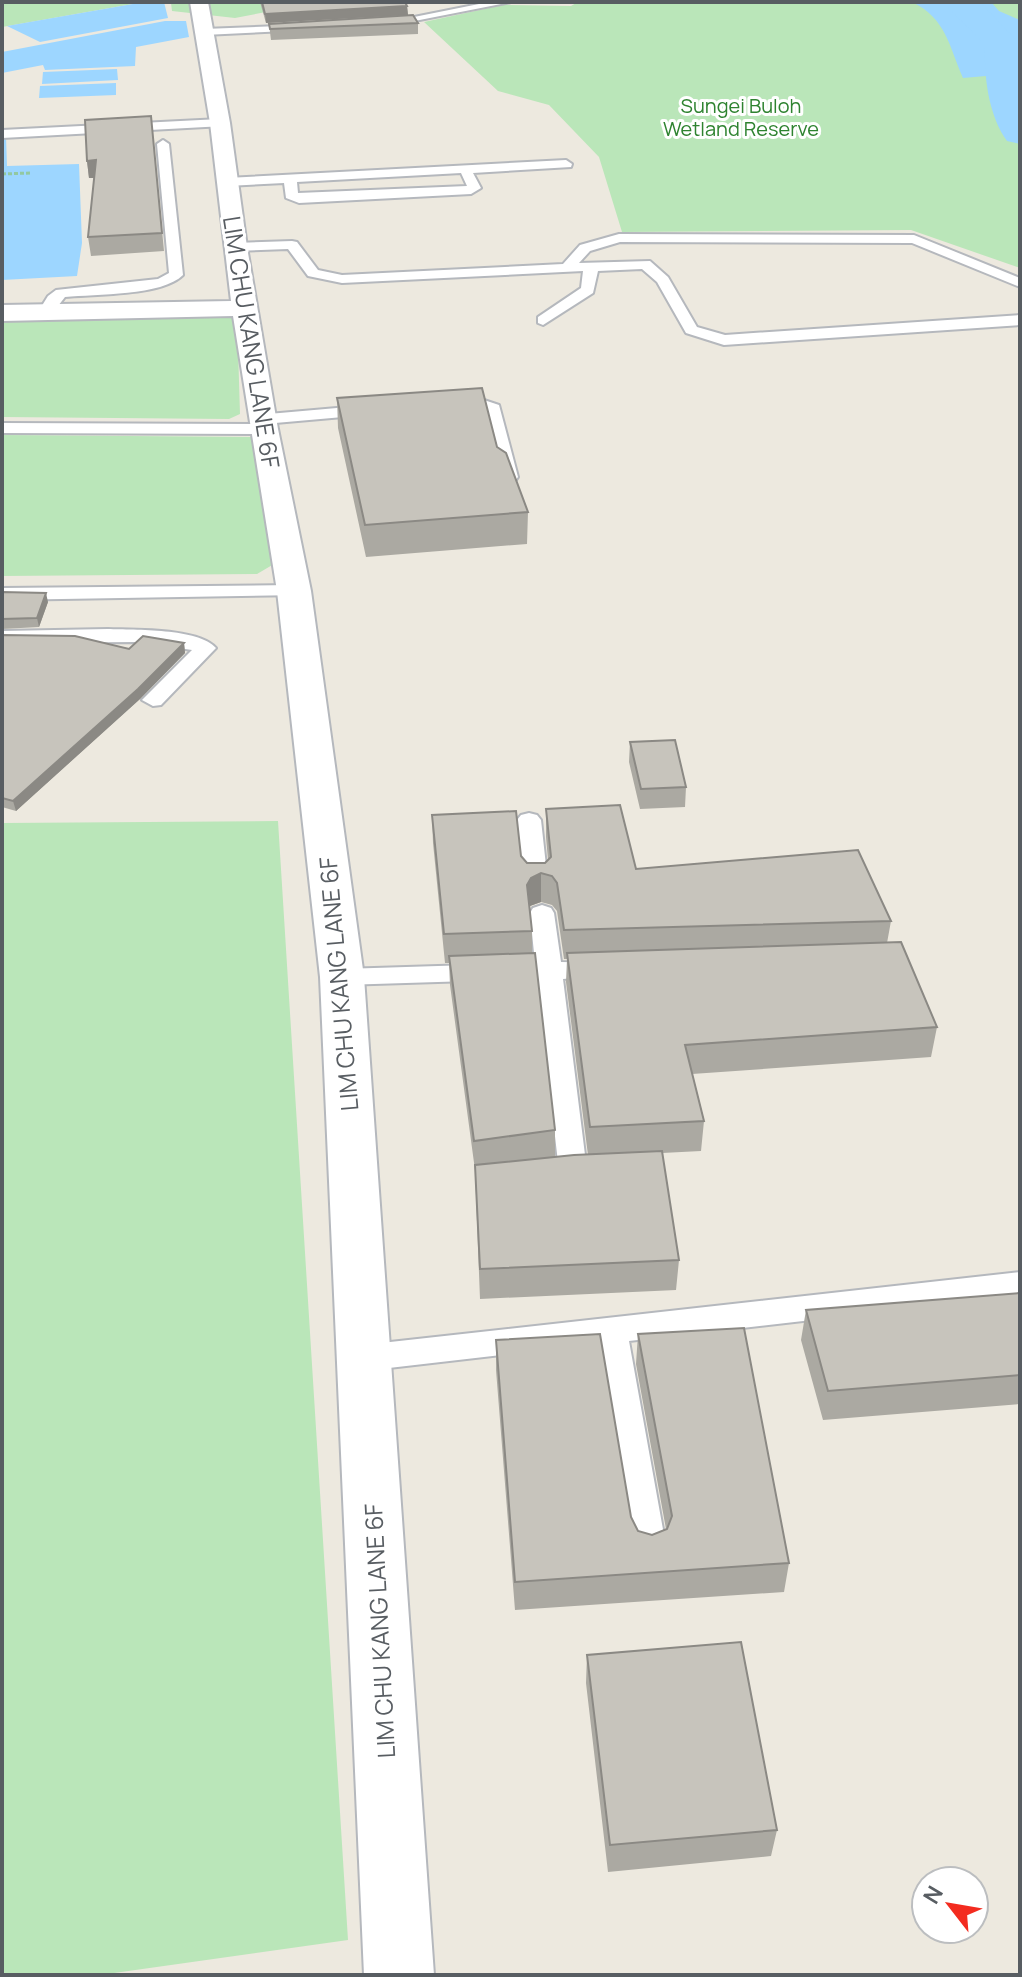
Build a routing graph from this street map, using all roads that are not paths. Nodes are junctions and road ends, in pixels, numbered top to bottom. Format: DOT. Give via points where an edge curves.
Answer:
graph roads {
  1 [pos="199,2"];
  2 [pos="506,2"];
  3 [pos="375,25"];
  4 [pos="313,27"];
  5 [pos="204,32"];
  6 [pos="220,123"];
  7 [pos="2,134"];
  8 [pos="163,144"];
  9 [pos="566,164"];
  10 [pos="465,169"];
  11 [pos="290,179"];
  12 [pos="227,182"];
  13 [pos="235,247"];
  14 [pos="591,267"];
  15 [pos="567,268"];
  16 [pos="1020,283"];
  17 [pos="246,308"];
  18 [pos="46,312"];
  19 [pos="2,313"];
  20 [pos="543,320"];
  21 [pos="1020,320"];
  22 [pos="435,405"];
  23 [pos="388,409"];
  24 [pos="264,424"];
  25 [pos="2,428"];
  26 [pos="509,477"];
  27 [pos="294,591"];
  28 [pos="2,594"];
  29 [pos="2,637"];
  30 [pos="153,700"];
  31 [pos="529,820"];
  32 [pos="536,884"];
  33 [pos="542,913"];
  34 [pos="625,969"];
  35 [pos="548,971"];
  36 [pos="342,977"];
  37 [pos="603,1169"];
  38 [pos="573,1171"];
  39 [pos="542,1175"];
  40 [pos="1020,1284"];
  41 [pos="611,1329"];
  42 [pos="363,1358"];
  43 [pos="649,1546"];
  44 [pos="399,1975"];
  1 -- 5 [label="street, LIM CHU KANG LANE 6F"];
  2 -- 3 [label="lane"];
  4 -- 5 [label="lane"];
  5 -- 6 [label="street, LIM CHU KANG LANE 6F"];
  6 -- 7 [label="lane" via="45,125"];
  6 -- 12 [label="street, LIM CHU KANG LANE 6F"];
  8 -- 18 [label="lane" via="176,275 162,283 61,293"];
  9 -- 10 [label="lane"];
  10 -- 11 [label="lane"];
  10 -- 11 [label="lane" via="471,190 299,199 291,195"];
  11 -- 12 [label="lane"];
  12 -- 13 [label="street, LIM CHU KANG LANE 6F"];
  13 -- 15 [label="lane" via="292,245 313,274 342,279"];
  13 -- 17 [label="street, LIM CHU KANG LANE 6F"];
  14 -- 15 [label="lane"];
  14 -- 20 [label="lane" via="588,290"];
  14 -- 21 [label="lane" via="645,264 663,280 691,330 724,340"];
  15 -- 16 [label="lane" via="585,248 619,238 914,239"];
  17 -- 18 [label="street"];
  17 -- 24 [label="street, LIM CHU KANG LANE 6F"];
  18 -- 19 [label="street"];
  22 -- 26 [label="lane" via="466,403 493,409"];
  23 -- 24 [label="lane"];
  24 -- 25 [label="lane"];
  24 -- 27 [label="street, LIM CHU KANG LANE 6F"];
  27 -- 28 [label="lane"];
  27 -- 36 [label="street, LIM CHU KANG LANE 6F"];
  29 -- 30 [label="lane" via="190,640 206,648"];
  31 -- 32 [label="lane"];
  33 -- 35 [label="lane"];
  34 -- 35 [label="lane"];
  35 -- 36 [label="lane"];
  35 -- 38 [label="lane"];
  36 -- 42 [label="street, LIM CHU KANG LANE 6F"];
  37 -- 38 [label="lane"];
  38 -- 39 [label="lane"];
  40 -- 41 [label="lane"];
  41 -- 42 [label="lane"];
  41 -- 43 [label="lane"];
  42 -- 44 [label="street, LIM CHU KANG LANE 6F"];
}
